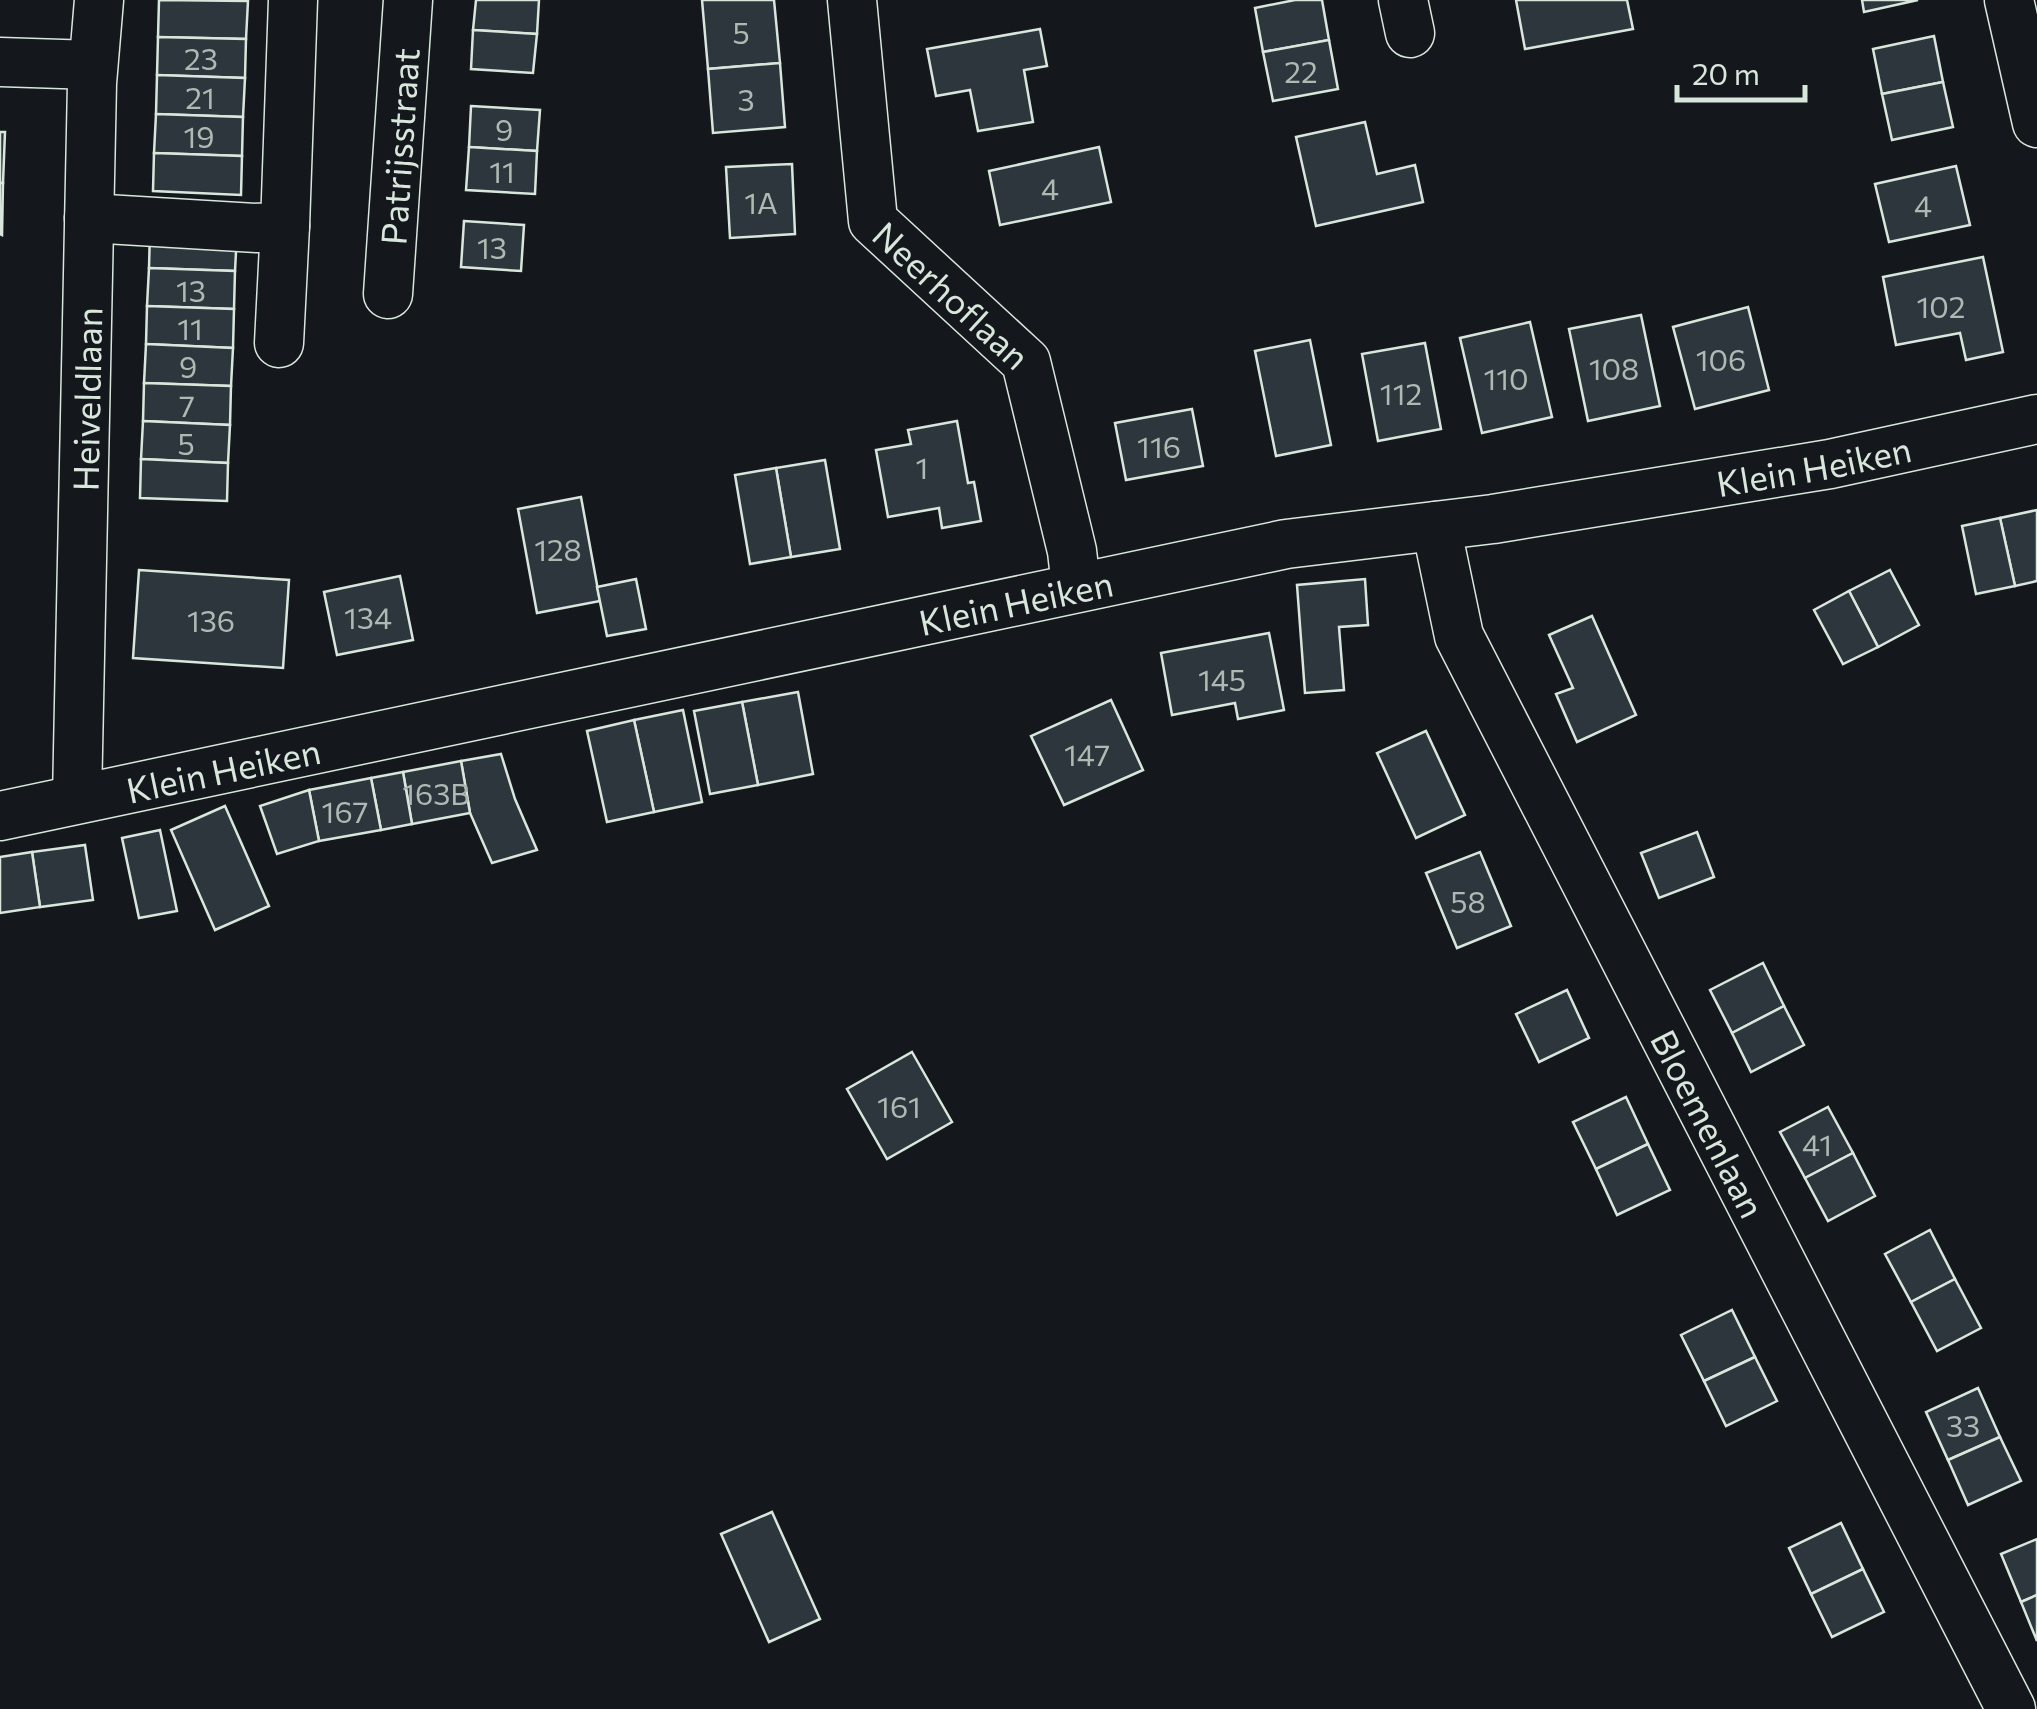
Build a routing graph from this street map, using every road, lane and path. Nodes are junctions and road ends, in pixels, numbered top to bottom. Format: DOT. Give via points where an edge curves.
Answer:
graph roads {
  1 [pos="99,0"];
  2 [pos="294,0"];
  3 [pos="408,0"];
  4 [pos="852,0"];
  5 [pos="2009,0"];
  6 [pos="0,62"];
  7 [pos="93,66"];
  8 [pos="2037,123"];
  9 [pos="89,218"];
  10 [pos="285,226"];
  11 [pos="388,294"];
  12 [pos="279,343"];
  13 [pos="2037,419"];
  14 [pos="1436,526"];
  15 [pos="1076,586"];
  16 [pos="76,798"];
  17 [pos="0,816"];
  18 [pos="2011,1709"];
  1 -- 7 [label="street, Heiveldlaan"];
  2 -- 10 [label="street"];
  3 -- 11 [label="street, Patrijsstraat"];
  4 -- 15 [label="street, Neerhoflaan" via="874,221 1026,362"];
  5 -- 8 [label="street"];
  6 -- 7 [label="street"];
  7 -- 9 [label="street, Heiveldlaan"];
  9 -- 10 [label="street"];
  9 -- 16 [label="street, Heiveldlaan"];
  10 -- 12 [label="street"];
  13 -- 14 [label="street, Klein Heiken" via="1830,464"];
  14 -- 15 [label="street, Klein Heiken" via="1286,544"];
  14 -- 18 [label="street, Bloemenlaan" via="1459,636"];
  15 -- 16 [label="street, Klein Heiken"];
  16 -- 17 [label="street, Klein Heiken"];
}
